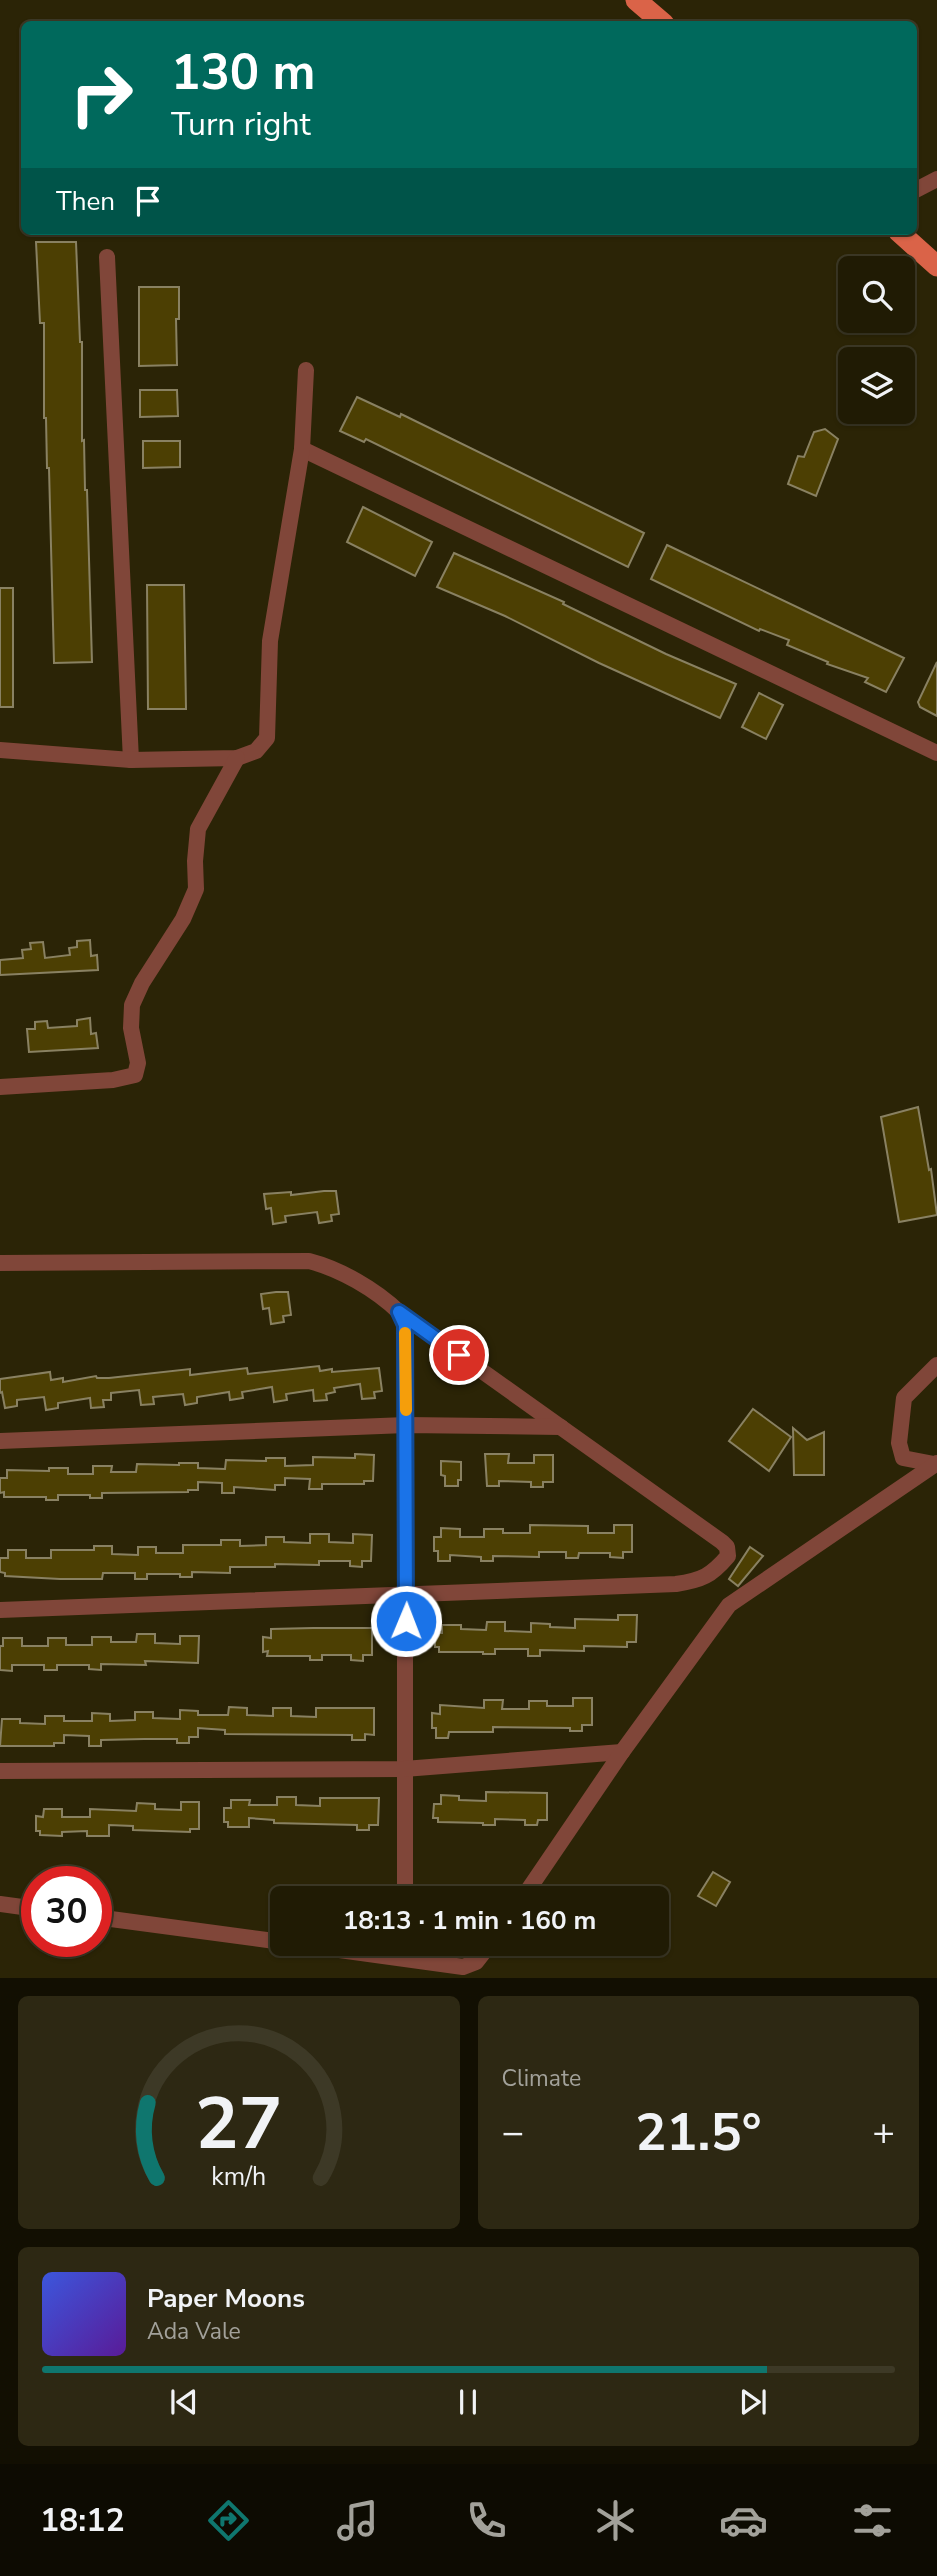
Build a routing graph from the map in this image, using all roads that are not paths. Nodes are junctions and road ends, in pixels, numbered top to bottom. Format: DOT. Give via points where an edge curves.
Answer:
graph roads {
  1 [pos="636,0"];
  2 [pos="660,21"];
  3 [pos="937,179"];
  4 [pos="917,189"];
  5 [pos="902,235"];
  6 [pos="107,257"];
  7 [pos="937,266"];
  8 [pos="306,370"];
  9 [pos="302,449"];
  10 [pos="0,750"];
  11 [pos="937,753"];
  12 [pos="237,758"];
  13 [pos="131,761"];
  14 [pos="0,1087"];
  15 [pos="0,1263"];
  16 [pos="399,1312"];
  17 [pos="937,1365"];
  18 [pos="406,1425"];
  19 [pos="561,1426"];
  20 [pos="0,1441"];
  21 [pos="936,1463"];
  22 [pos="406,1596"];
  23 [pos="0,1610"];
  24 [pos="622,1752"];
  25 [pos="404,1769"];
  26 [pos="0,1771"];
  27 [pos="405,1886"];
  28 [pos="531,1886"];
  29 [pos="0,1904"];
  30 [pos="21,1907"];
  31 [pos="112,1919"];
  32 [pos="270,1940"];
  33 [pos="421,1956"];
  34 [pos="480,1956"];
  1 -- 2 [label="main road"];
  3 -- 4 [label="street"];
  5 -- 7 [label="main road"];
  6 -- 13 [label="street"];
  8 -- 9 [label="street"];
  9 -- 11 [label="street"];
  9 -- 12 [label="street" via="270,641 267,738 256,751"];
  10 -- 13 [label="street"];
  12 -- 13 [label="street"];
  12 -- 14 [label="street" via="198,829 197,889 132,1005 138,1063 135,1075"];
  15 -- 16 [label="street" via="309,1261 331,1267"];
  16 -- 18 [label="street" via="405,1325"];
  16 -- 19 [label="street"];
  17 -- 21 [label="street" via="904,1398 899,1443 903,1458"];
  18 -- 19 [label="street"];
  18 -- 20 [label="street"];
  18 -- 22 [label="street"];
  19 -- 22 [label="street" via="722,1542 728,1556 713,1574 676,1584"];
  21 -- 24 [label="street" via="729,1605"];
  22 -- 23 [label="street"];
  22 -- 25 [label="street"];
  24 -- 25 [label="street"];
  24 -- 28 [label="street"];
  25 -- 26 [label="street"];
  25 -- 27 [label="street"];
  29 -- 30 [label="street"];
  31 -- 32 [label="street"];
  33 -- 34 [label="street" via="463,1967"];
}
